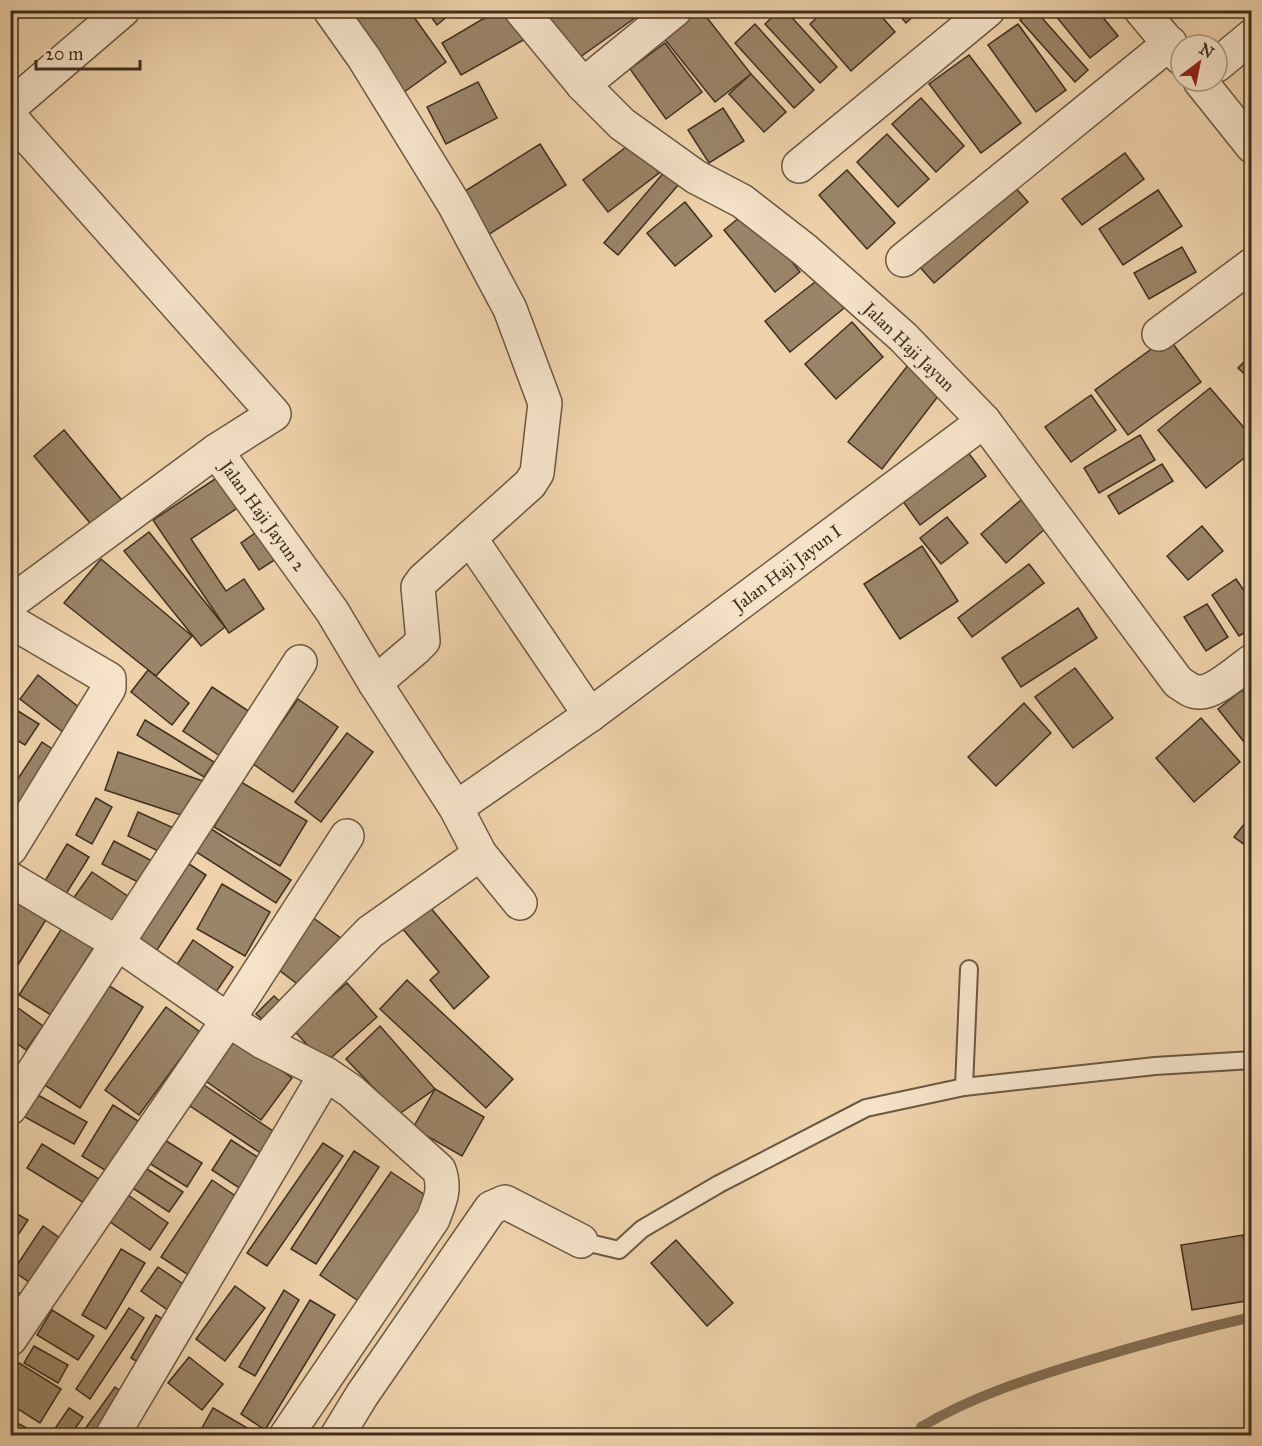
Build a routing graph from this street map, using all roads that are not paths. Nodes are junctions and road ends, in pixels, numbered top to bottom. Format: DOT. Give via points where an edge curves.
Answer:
graph roads {
  1 [pos="123,10"];
  2 [pos="330,10"];
  3 [pos="521,10"];
  4 [pos="675,10"];
  5 [pos="988,10"];
  6 [pos="1141,10"];
  7 [pos="1251,36"];
  8 [pos="1169,44"];
  9 [pos="1229,55"];
  10 [pos="1169,56"];
  11 [pos="583,85"];
  12 [pos="1209,93"];
  13 [pos="10,107"];
  14 [pos="10,117"];
  15 [pos="1251,146"];
  16 [pos="799,166"];
  17 [pos="903,260"];
  18 [pos="1251,265"];
  19 [pos="1159,334"];
  20 [pos="984,421"];
  21 [pos="216,451"];
  22 [pos="470,538"];
  23 [pos="10,603"];
  24 [pos="10,621"];
  25 [pos="1251,661"];
  26 [pos="300,662"];
  27 [pos="375,683"];
  28 [pos="590,715"];
  29 [pos="456,808"];
  30 [pos="347,836"];
  31 [pos="10,849"];
  32 [pos="480,854"];
  33 [pos="10,879"];
  34 [pos="520,903"];
  35 [pos="117,943"];
  36 [pos="969,969"];
  37 [pos="228,1020"];
  38 [pos="263,1042"];
  39 [pos="1251,1060"];
  40 [pos="326,1074"];
  41 [pos="964,1088"];
  42 [pos="10,1108"];
  43 [pos="581,1241"];
  44 [pos="10,1339"];
  45 [pos="112,1436"];
  46 [pos="286,1436"];
  47 [pos="337,1436"];
  1 -- 13 [label="street"];
  2 -- 22 [label="street" via="454,204 510,309 545,403 537,473"];
  3 -- 11 [label="street, Jalan Haji Jayun"];
  4 -- 11 [label="street"];
  5 -- 16 [label="street"];
  6 -- 8 [label="street"];
  7 -- 9 [label="street"];
  10 -- 17 [label="street"];
  11 -- 20 [label="street, Jalan Haji Jayun" via="622,124 696,177 742,201 805,250 903,337"];
  12 -- 15 [label="street"];
  14 -- 21 [label="street, Jalan Haji Jayun 2" via="274,414"];
  18 -- 19 [label="street"];
  20 -- 25 [label="street, Jalan Haji Jayun" via="1178,682 1200,692 1213,689"];
  20 -- 28 [label="street, Jalan Haji Jayun I"];
  21 -- 23 [label="street"];
  21 -- 27 [label="street, Jalan Haji Jayun 2" via="332,611"];
  22 -- 27 [label="street" via="423,579 418,587 423,640"];
  22 -- 28 [label="street"];
  24 -- 31 [label="street" via="110,683"];
  26 -- 35 [label="street"];
  27 -- 29 [label="street, Jalan Haji Jayun 2"];
  28 -- 29 [label="street, Jalan Haji Jayun I"];
  29 -- 32 [label="street, Jalan Haji Jayun 2"];
  30 -- 37 [label="street"];
  32 -- 34 [label="street, Jalan Haji Jayun 2"];
  32 -- 38 [label="street" via="370,932"];
  33 -- 35 [label="street"];
  35 -- 37 [label="street"];
  35 -- 42 [label="street"];
  36 -- 41 [label="lane"];
  37 -- 38 [label="street"];
  37 -- 44 [label="street"];
  38 -- 40 [label="street"];
  39 -- 41 [label="lane" via="1155,1066"];
  40 -- 45 [label="street"];
  40 -- 46 [label="street" via="351,1091 439,1170 443,1194 433,1219"];
  41 -- 43 [label="lane" via="866,1108 719,1184 642,1229 619,1250"];
  43 -- 47 [label="street" via="506,1202 491,1208"];
}
